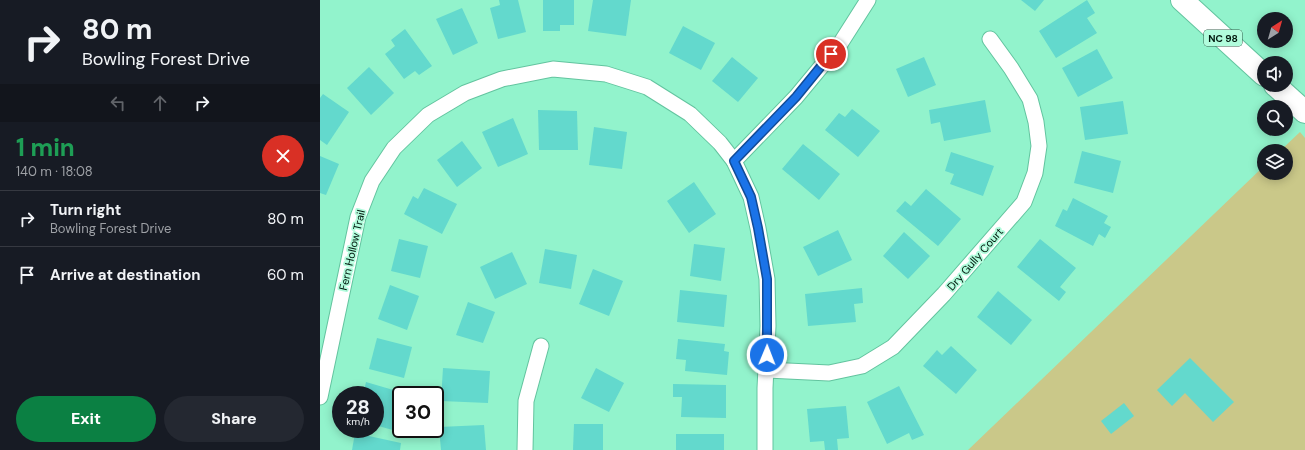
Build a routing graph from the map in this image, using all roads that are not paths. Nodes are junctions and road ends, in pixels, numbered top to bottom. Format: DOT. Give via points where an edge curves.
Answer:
graph roads {
  1 [pos="868,0"];
  2 [pos="1182,0"];
  3 [pos="990,39"];
  4 [pos="1257,69"];
  5 [pos="1283,92"];
  6 [pos="1305,112"];
  7 [pos="734,161"];
  8 [pos="541,346"];
  9 [pos="766,370"];
  10 [pos="320,398"];
  11 [pos="525,450"];
  12 [pos="765,450"];
  1 -- 7 [label="street" via="840,44 796,97"];
  2 -- 4 [label="highway, NC 98"];
  3 -- 9 [label="street, Dry Gully Court" via="1030,98 1036,122 1039,146 1035,173 1024,202 944,294 893,347 862,366 829,373"];
  5 -- 6 [label="highway"];
  7 -- 9 [label="street, Fern Hollow Trail" via="751,197 767,279"];
  7 -- 10 [label="street, Fern Hollow Trail" via="720,143 690,114 647,87 606,74 553,69 502,79 465,93 428,116 394,148 372,181 358,217"];
  8 -- 11 [label="street" via="526,401"];
  9 -- 12 [label="street, Fern Hollow Trail"];
}
